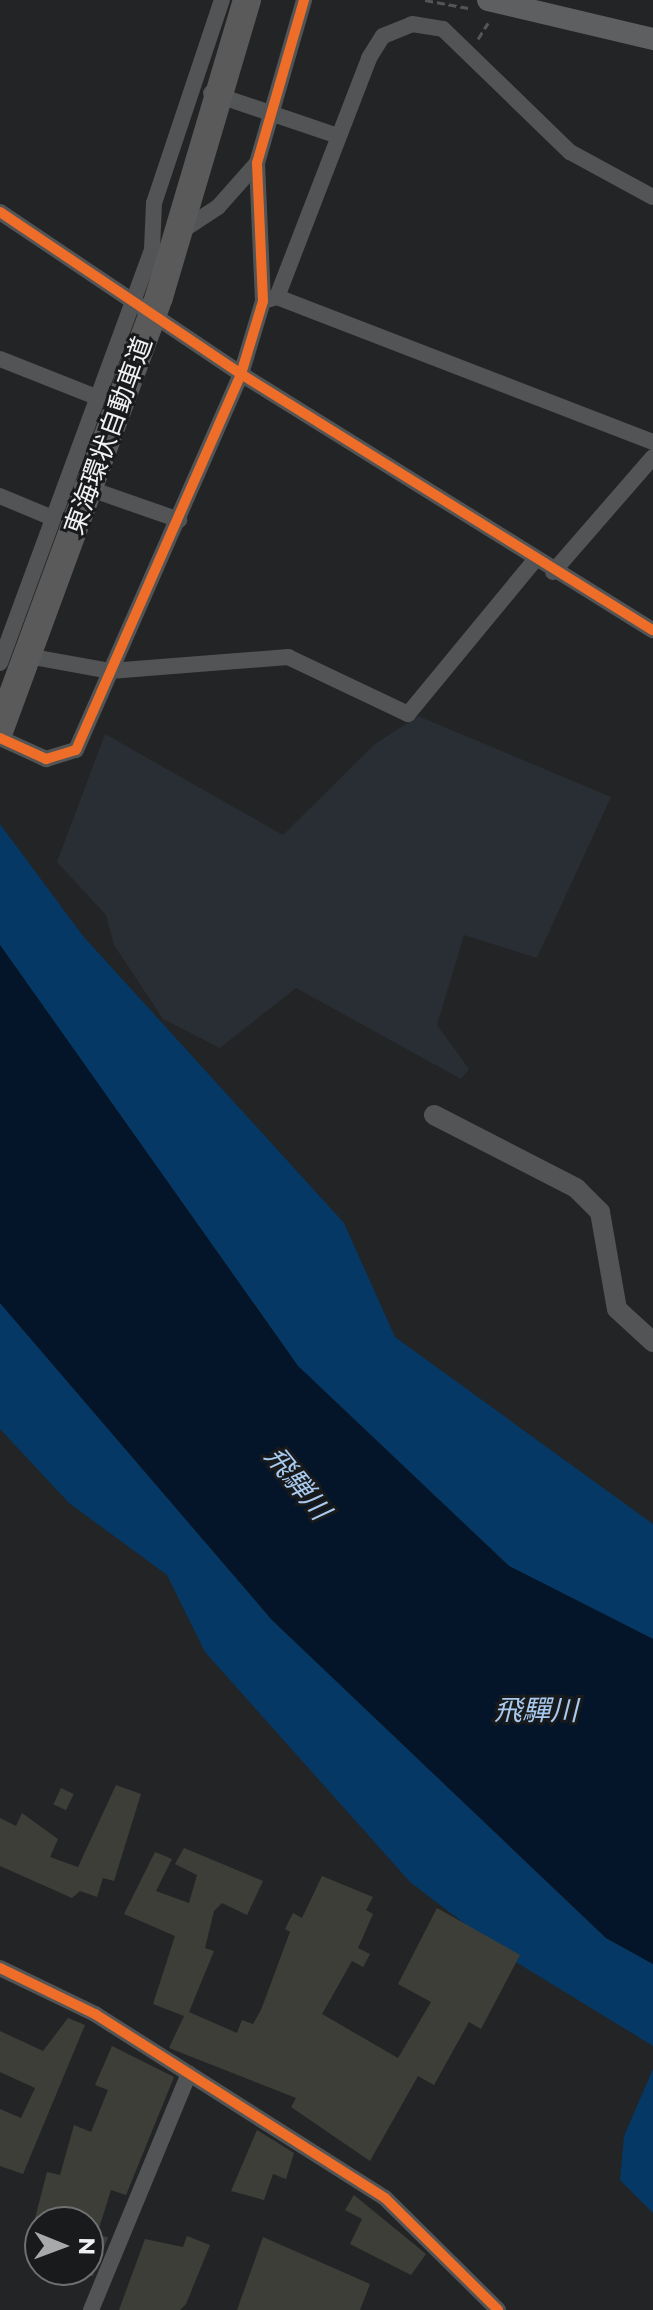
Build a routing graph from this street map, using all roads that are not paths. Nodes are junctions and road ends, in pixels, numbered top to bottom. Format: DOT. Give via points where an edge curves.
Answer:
graph roads {
  1 [pos="304,0"];
  2 [pos="232,2"];
  3 [pos="486,7"];
  4 [pos="653,39"];
  5 [pos="192,87"];
  6 [pos="270,111"];
  7 [pos="338,136"];
  8 [pos="257,163"];
  9 [pos="653,197"];
  10 [pos="0,212"];
  11 [pos="152,249"];
  12 [pos="270,299"];
  13 [pos="131,306"];
  14 [pos="0,359"];
  15 [pos="241,374"];
  16 [pos="96,397"];
  17 [pos="653,442"];
  18 [pos="653,457"];
  19 [pos="65,479"];
  20 [pos="0,496"];
  21 [pos="50,517"];
  22 [pos="179,520"];
  23 [pos="534,561"];
  24 [pos="553,572"];
  25 [pos="653,630"];
  26 [pos="1,655"];
  27 [pos="110,671"];
  28 [pos="0,729"];
  29 [pos="0,738"];
  30 [pos="434,1115"];
  31 [pos="653,1342"];
  32 [pos="0,1968"];
  33 [pos="189,2073"];
  34 [pos="91,2310"];
  35 [pos="498,2310"];
  1 -- 6 [label="street"];
  2 -- 5 [label="street"];
  2 -- 28 [label="highway, 東海環状自動車道, bridge" via="159,297"];
  3 -- 4 [label="main road"];
  5 -- 6 [label="street"];
  5 -- 11 [label="street" via="154,203"];
  6 -- 7 [label="street"];
  6 -- 8 [label="street"];
  7 -- 9 [label="street" via="383,36 412,24 443,29 470,48 570,152"];
  7 -- 12 [label="street"];
  8 -- 11 [label="street" via="218,207"];
  8 -- 12 [label="street"];
  10 -- 13 [label="street"];
  11 -- 13 [label="street"];
  12 -- 15 [label="street"];
  12 -- 17 [label="street"];
  13 -- 15 [label="street"];
  13 -- 16 [label="street"];
  14 -- 16 [label="street"];
  15 -- 22 [label="street"];
  15 -- 23 [label="street"];
  16 -- 19 [label="street"];
  18 -- 24 [label="street"];
  19 -- 21 [label="street"];
  19 -- 22 [label="street"];
  20 -- 21 [label="street"];
  21 -- 26 [label="street"];
  22 -- 27 [label="street"];
  23 -- 24 [label="street"];
  23 -- 27 [label="street" via="408,714 288,657"];
  24 -- 25 [label="street"];
  26 -- 27 [label="street"];
  27 -- 29 [label="street" via="76,750 46,759"];
  30 -- 31 [label="street" via="576,1188 600,1212 617,1309"];
  32 -- 33 [label="street"];
  33 -- 34 [label="street"];
  33 -- 35 [label="street" via="385,2198"];
}
